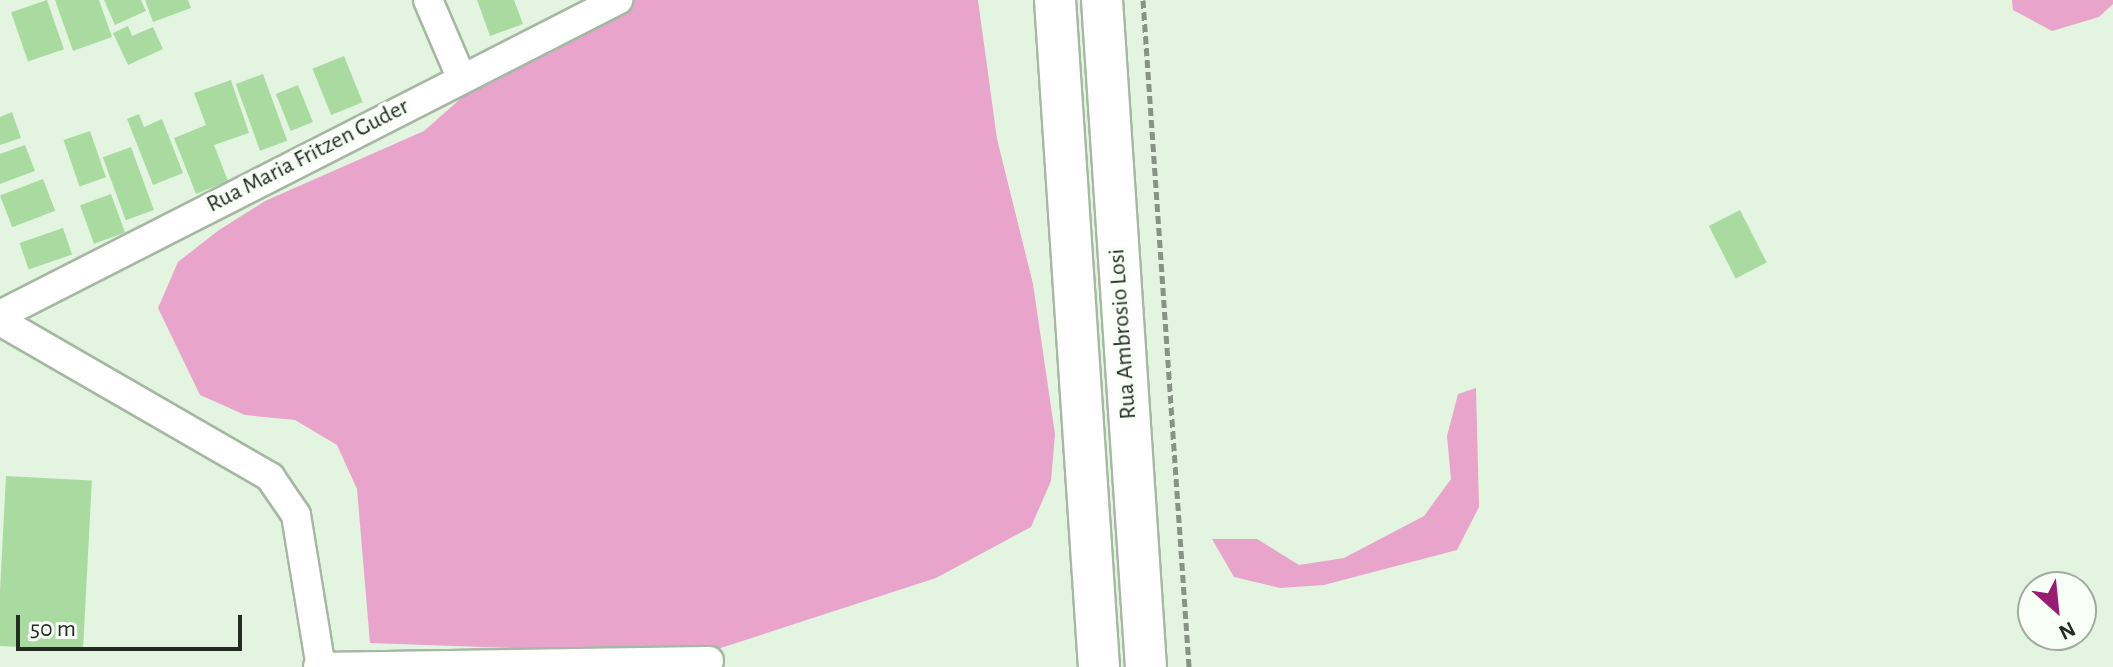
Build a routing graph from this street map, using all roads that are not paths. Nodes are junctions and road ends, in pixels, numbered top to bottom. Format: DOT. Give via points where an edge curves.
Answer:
graph roads {
  1 [pos="428,0"];
  2 [pos="618,0"];
  3 [pos="1055,0"];
  4 [pos="1102,0"];
  5 [pos="461,77"];
  6 [pos="0,318"];
  7 [pos="709,661"];
  8 [pos="320,667"];
  9 [pos="1099,667"];
  10 [pos="1146,667"];
  1 -- 5 [label="street"];
  2 -- 5 [label="street, Rua Maria Fritzen Guder"];
  3 -- 9 [label="street, Rua Ambrosio Losi"];
  4 -- 10 [label="street, Rua Ambrosio Losi"];
  5 -- 6 [label="street, Rua Maria Fritzen Guder"];
  6 -- 8 [label="street" via="270,477 296,515"];
  7 -- 8 [label="street"];
}
